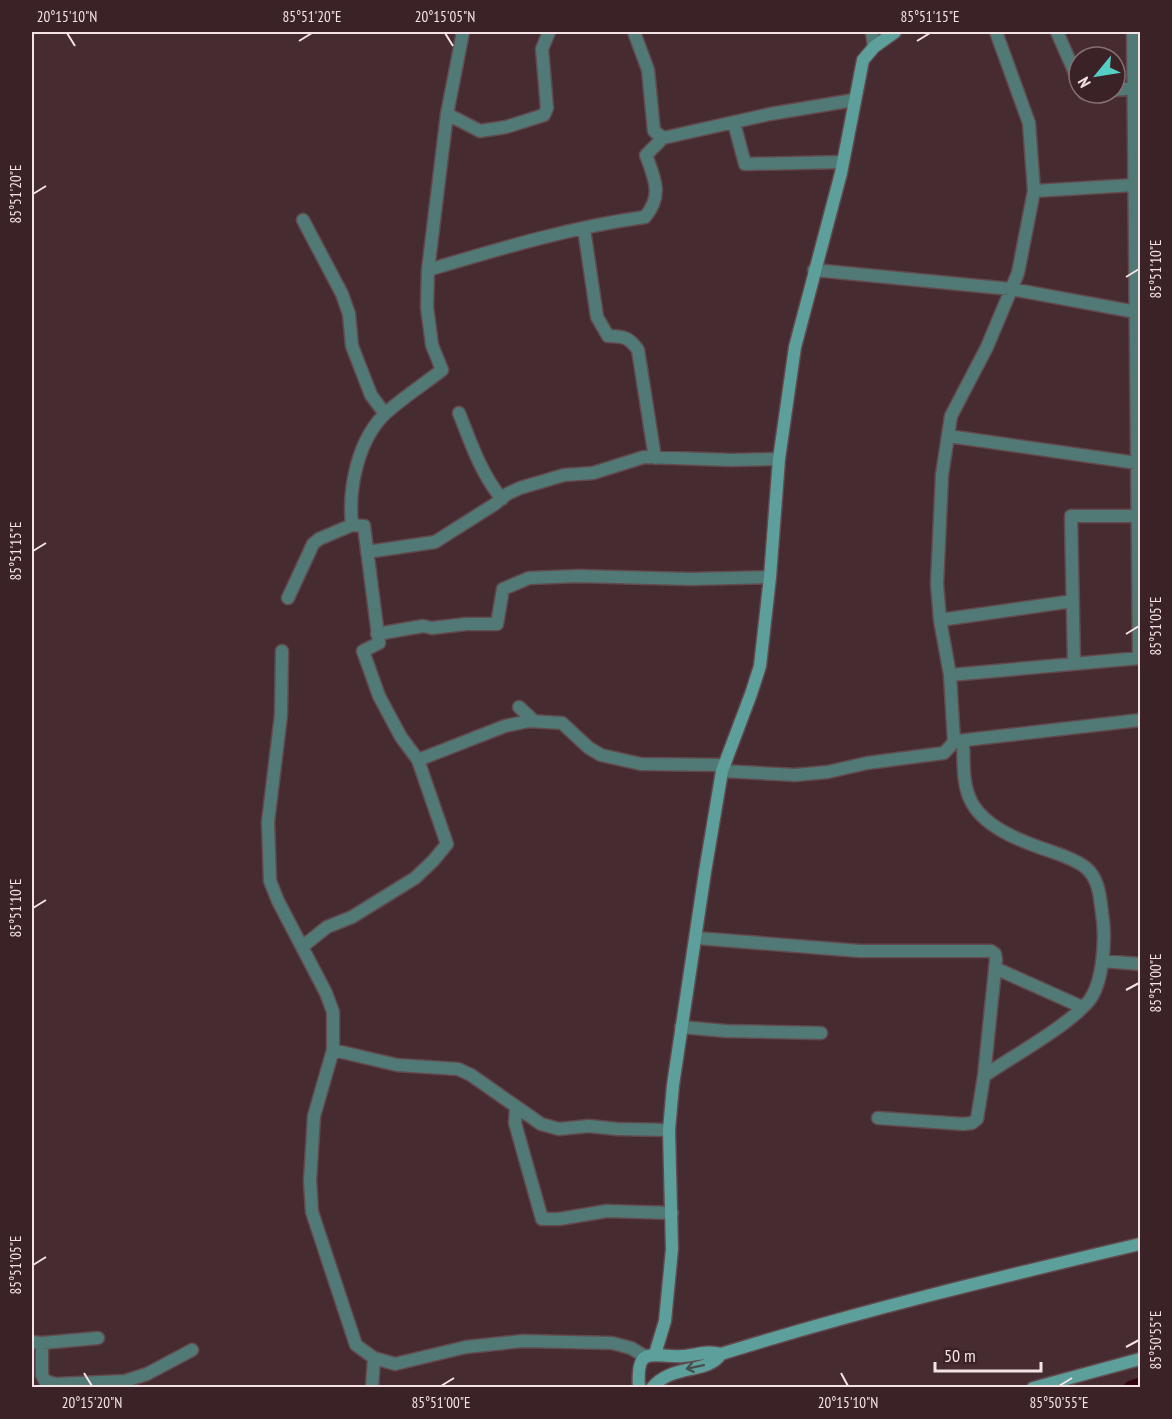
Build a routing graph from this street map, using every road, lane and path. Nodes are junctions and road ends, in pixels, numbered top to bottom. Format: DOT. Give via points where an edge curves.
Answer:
graph roads {
  1 [pos="463,32"];
  2 [pos="549,32"];
  3 [pos="634,32"];
  4 [pos="872,32"];
  5 [pos="895,32"];
  6 [pos="996,32"];
  7 [pos="1057,32"];
  8 [pos="1133,32"];
  9 [pos="874,47"];
  10 [pos="1067,54"];
  11 [pos="1134,88"];
  12 [pos="1127,89"];
  13 [pos="854,100"];
  14 [pos="447,114"];
  15 [pos="734,123"];
  16 [pos="663,138"];
  17 [pos="843,162"];
  18 [pos="1134,185"];
  19 [pos="1034,191"];
  20 [pos="303,220"];
  21 [pos="584,230"];
  22 [pos="428,270"];
  23 [pos="814,270"];
  24 [pos="1011,289"];
  25 [pos="1136,312"];
  26 [pos="459,413"];
  27 [pos="385,414"];
  28 [pos="948,436"];
  29 [pos="655,458"];
  30 [pos="779,459"];
  31 [pos="1137,463"];
  32 [pos="502,499"];
  33 [pos="1138,516"];
  34 [pos="352,525"];
  35 [pos="367,552"];
  36 [pos="770,577"];
  37 [pos="1139,587"];
  38 [pos="288,598"];
  39 [pos="1073,602"];
  40 [pos="940,620"];
  41 [pos="377,634"];
  42 [pos="282,651"];
  43 [pos="1140,658"];
  44 [pos="1074,664"];
  45 [pos="950,675"];
  46 [pos="519,707"];
  47 [pos="1140,720"];
  48 [pos="534,721"];
  49 [pos="959,741"];
  50 [pos="418,760"];
  51 [pos="723,768"];
  52 [pos="696,938"];
  53 [pos="302,947"];
  54 [pos="1102,961"];
  55 [pos="1140,964"];
  56 [pos="995,968"];
  57 [pos="1082,1007"];
  58 [pos="681,1027"];
  59 [pos="821,1033"];
  60 [pos="333,1050"];
  61 [pos="984,1076"];
  62 [pos="516,1108"];
  63 [pos="878,1118"];
  64 [pos="669,1130"];
  65 [pos="672,1213"];
  66 [pos="1140,1244"];
  67 [pos="98,1338"];
  68 [pos="37,1342"];
  69 [pos="721,1354"];
  70 [pos="182,1355"];
  71 [pos="654,1355"];
  72 [pos="374,1358"];
  73 [pos="1140,1359"];
  74 [pos="666,1376"];
  75 [pos="372,1388"];
  76 [pos="639,1388"];
  77 [pos="652,1388"];
  78 [pos="1033,1388"];
  1 -- 14 [label="street"];
  2 -- 14 [label="street" via="542,49 547,108 544,115 480,131"];
  3 -- 16 [label="street" via="648,70 654,131"];
  4 -- 9 [label="street"];
  5 -- 9 [label="street"];
  6 -- 19 [label="street" via="1029,123"];
  7 -- 10 [label="street"];
  8 -- 11 [label="street"];
  9 -- 13 [label="street" via="863,60"];
  11 -- 12 [label="street"];
  11 -- 18 [label="street"];
  13 -- 15 [label="street"];
  13 -- 17 [label="street"];
  14 -- 22 [label="street"];
  15 -- 16 [label="street"];
  15 -- 17 [label="street" via="745,164"];
  16 -- 21 [label="street" via="646,155 658,193 645,217"];
  17 -- 23 [label="street"];
  18 -- 19 [label="street"];
  18 -- 25 [label="street"];
  19 -- 24 [label="street" via="1018,273"];
  20 -- 27 [label="street" via="342,294 349,314 352,346 371,395"];
  21 -- 22 [label="street" via="516,244"];
  21 -- 29 [label="street" via="600,322 608,336 626,336 638,350"];
  22 -- 27 [label="street" via="432,345 442,370"];
  23 -- 24 [label="street"];
  23 -- 30 [label="street" via="795,347"];
  24 -- 25 [label="street"];
  24 -- 28 [label="street" via="987,347 951,416"];
  25 -- 31 [label="street"];
  26 -- 32 [label="street" via="480,467"];
  27 -- 34 [label="street" via="366,440 355,475 350,506"];
  28 -- 31 [label="street"];
  28 -- 40 [label="street" via="942,476 937,584"];
  29 -- 30 [label="street"];
  29 -- 32 [label="street" via="644,457 593,472 564,475 520,488"];
  30 -- 36 [label="street"];
  31 -- 33 [label="street"];
  32 -- 35 [label="street" via="435,542"];
  33 -- 37 [label="street"];
  33 -- 39 [label="street" via="1071,516"];
  34 -- 35 [label="street" via="364,526"];
  34 -- 38 [label="street" via="313,544"];
  35 -- 41 [label="street"];
  36 -- 41 [label="street" via="530,578 503,590 497,624 423,626"];
  36 -- 51 [label="street" via="760,666"];
  37 -- 43 [label="street"];
  39 -- 40 [label="street"];
  39 -- 44 [label="street"];
  40 -- 45 [label="street"];
  41 -- 50 [label="street" via="379,643 363,651 378,696"];
  42 -- 53 [label="street" via="281,715 268,822 270,881"];
  43 -- 44 [label="street"];
  44 -- 45 [label="street"];
  45 -- 49 [label="street"];
  46 -- 48 [label="street"];
  47 -- 49 [label="street"];
  48 -- 50 [label="street" via="504,726"];
  48 -- 51 [label="street" via="562,723 601,756 641,764"];
  49 -- 51 [label="street" via="944,753 828,772 795,774"];
  49 -- 54 [label="street" via="966,786 979,812 1016,839 1077,861 1089,870 1099,889 1104,925"];
  50 -- 53 [label="street" via="447,844 415,878 352,917 327,927"];
  51 -- 52 [label="street"];
  52 -- 56 [label="street" via="860,951 992,951"];
  52 -- 58 [label="street"];
  53 -- 60 [label="street" via="333,1012"];
  54 -- 55 [label="street"];
  54 -- 57 [label="street" via="1096,988"];
  56 -- 57 [label="street"];
  56 -- 61 [label="street"];
  57 -- 61 [label="street"];
  58 -- 59 [label="street"];
  58 -- 64 [label="street"];
  60 -- 62 [label="street" via="397,1065 458,1069"];
  60 -- 72 [label="street" via="314,1116 312,1212 357,1345"];
  61 -- 63 [label="street" via="979,1113 972,1123"];
  62 -- 64 [label="street" via="541,1124 559,1129 589,1126"];
  62 -- 65 [label="street" via="515,1123 542,1219 607,1211"];
  64 -- 65 [label="street"];
  65 -- 71 [label="street" via="665,1321"];
  66 -- 69 [label="street" via="870,1311"];
  67 -- 68 [label="street"];
  68 -- 70 [label="street" via="42,1375 49,1383 125,1380 147,1374"];
  69 -- 71 [label="street"];
  69 -- 74 [label="street, one-way" via="710,1364"];
  71 -- 72 [label="street" via="612,1342 523,1341 466,1347 395,1364"];
  71 -- 74 [label="street" via="668,1363"];
  71 -- 76 [label="street" via="638,1367"];
  72 -- 75 [label="street"];
  73 -- 78 [label="street"];
  74 -- 77 [label="street"];
}
